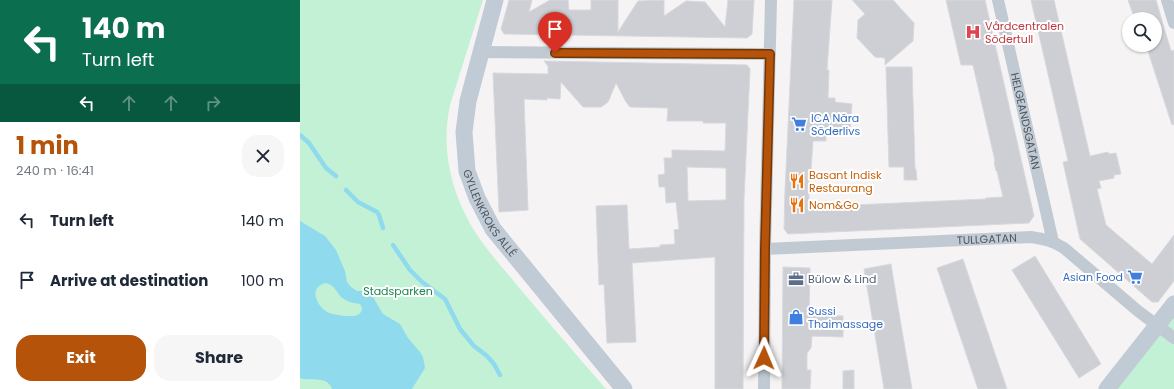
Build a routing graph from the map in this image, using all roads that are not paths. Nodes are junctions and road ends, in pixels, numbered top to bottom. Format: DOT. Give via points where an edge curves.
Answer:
graph roads {
  1 [pos="495,0"];
  2 [pos="771,0"];
  3 [pos="998,0"];
  4 [pos="1166,0"];
  5 [pos="1174,23"];
  6 [pos="481,52"];
  7 [pos="770,54"];
  8 [pos="1053,242"];
  9 [pos="765,249"];
  10 [pos="1174,304"];
  11 [pos="1158,325"];
  12 [pos="1174,338"];
  13 [pos="624,389"];
  14 [pos="764,389"];
  15 [pos="1107,389"];
  1 -- 6 [label="street, GYLLENKROKS ALLÉ"];
  2 -- 7 [label="street"];
  3 -- 8 [label="street, HELGEANDSGATAN"];
  4 -- 5 [label="street"];
  6 -- 7 [label="street"];
  6 -- 13 [label="street, GYLLENKROKS ALLÉ" via="468,100 464,132 467,171 477,198 493,229"];
  7 -- 9 [label="street"];
  8 -- 9 [label="street, TULLGATAN" via="1031,237"];
  8 -- 11 [label="street, TULLGATAN" via="1064,248"];
  9 -- 14 [label="street"];
  10 -- 11 [label="street"];
  11 -- 12 [label="street, TULLGATAN"];
  11 -- 15 [label="street"];
}
